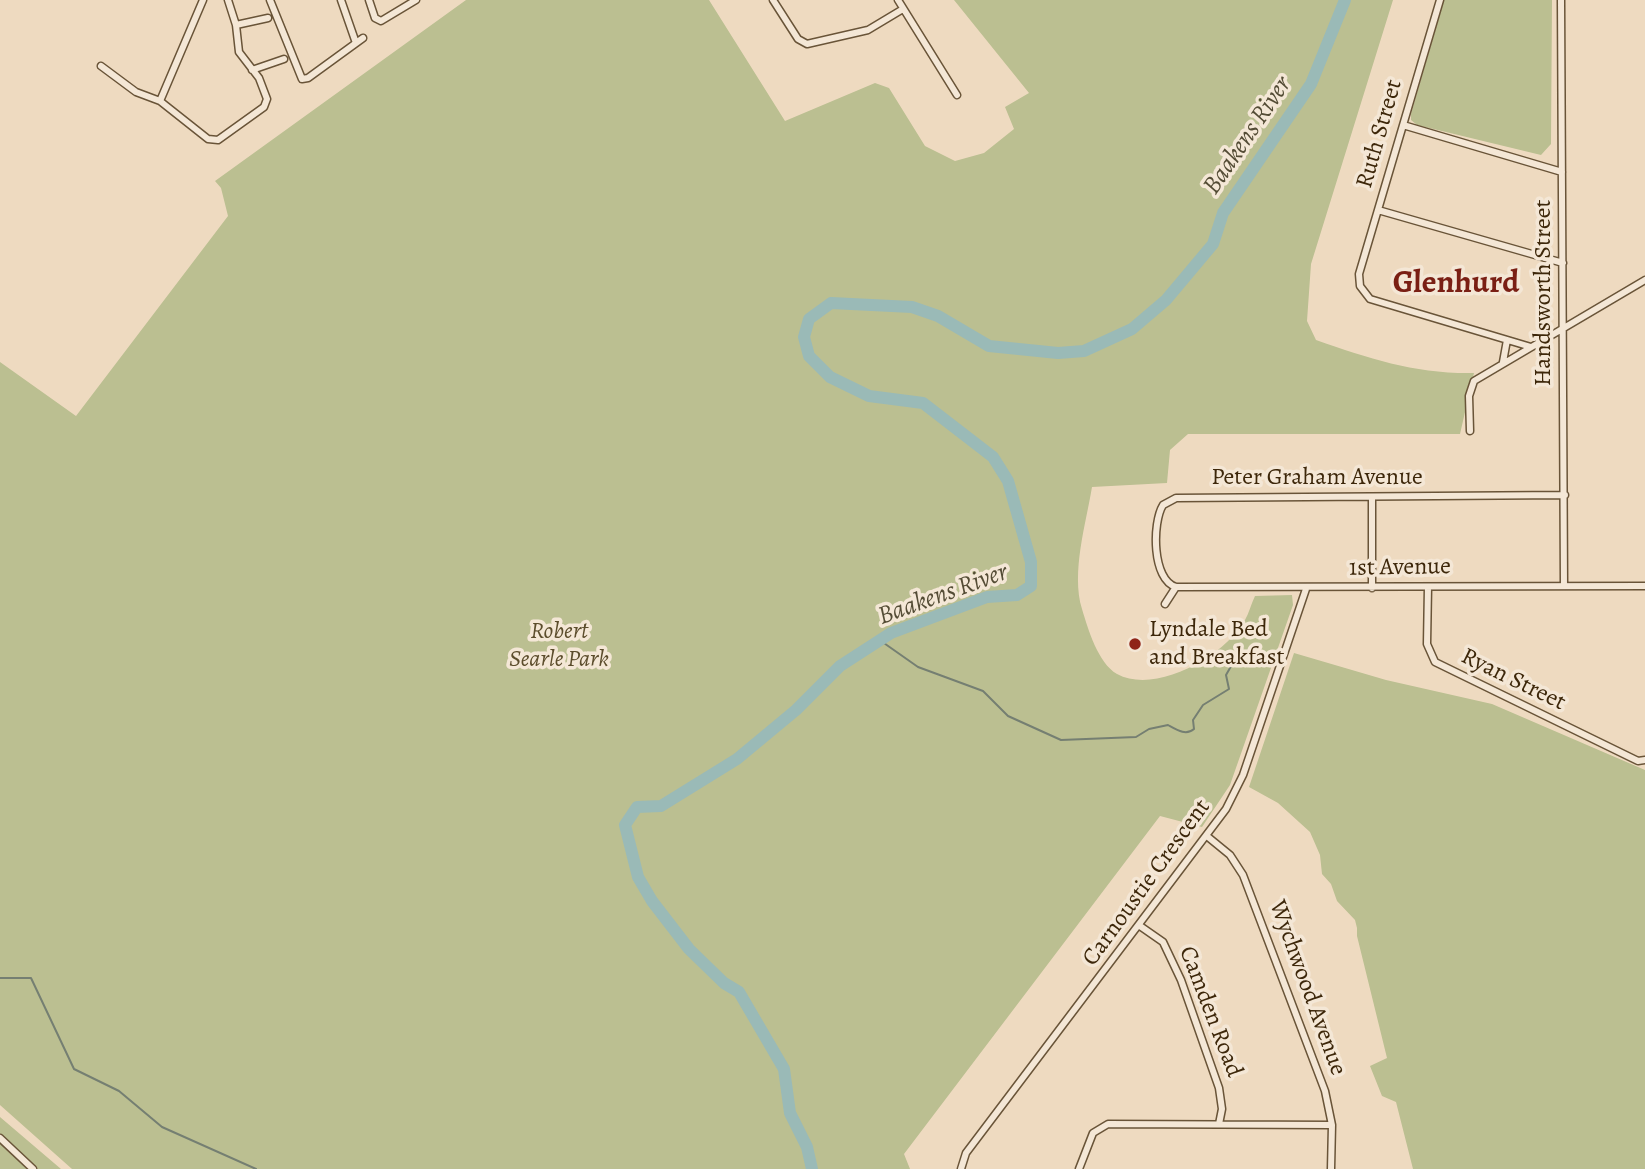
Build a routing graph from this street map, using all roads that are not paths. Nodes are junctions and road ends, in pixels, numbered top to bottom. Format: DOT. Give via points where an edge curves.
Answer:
graph roads {
  1 [pos="202,0"];
  2 [pos="228,0"];
  3 [pos="270,0"];
  4 [pos="341,0"];
  5 [pos="369,0"];
  6 [pos="416,0"];
  7 [pos="773,0"];
  8 [pos="898,0"];
  9 [pos="1440,0"];
  10 [pos="1561,0"];
  11 [pos="903,9"];
  12 [pos="268,18"];
  13 [pos="236,25"];
  14 [pos="363,38"];
  15 [pos="356,43"];
  16 [pos="284,59"];
  17 [pos="102,66"];
  18 [pos="252,70"];
  19 [pos="957,95"];
  20 [pos="160,101"];
  21 [pos="1403,125"];
  22 [pos="1562,172"];
  23 [pos="1378,210"];
  24 [pos="1563,262"];
  25 [pos="1645,280"];
  26 [pos="1564,327"];
  27 [pos="1507,340"];
  28 [pos="1531,347"];
  29 [pos="1503,362"];
  30 [pos="1469,431"];
  31 [pos="1565,495"];
  32 [pos="1372,496"];
  33 [pos="1564,586"];
  34 [pos="1645,586"];
  35 [pos="1176,587"];
  36 [pos="1428,587"];
  37 [pos="1372,588"];
  38 [pos="1306,589"];
  39 [pos="1165,604"];
  40 [pos="1645,760"];
  41 [pos="1208,837"];
  42 [pos="1140,926"];
  43 [pos="1219,1124"];
  44 [pos="1332,1125"];
  45 [pos="0,1138"];
  46 [pos="33,1169"];
  47 [pos="961,1169"];
  48 [pos="1079,1169"];
  49 [pos="1331,1169"];
  1 -- 20 [label="street"];
  2 -- 13 [label="street"];
  3 -- 15 [label="street" via="302,79"];
  4 -- 15 [label="street"];
  5 -- 6 [label="street" via="374,18 381,21"];
  7 -- 11 [label="street" via="798,39 807,44 867,30"];
  8 -- 11 [label="street"];
  9 -- 21 [label="street, Ruth Street"];
  10 -- 22 [label="street, Handsworth Street"];
  11 -- 19 [label="street"];
  12 -- 13 [label="street"];
  13 -- 18 [label="street" via="239,52"];
  14 -- 15 [label="street"];
  16 -- 18 [label="street"];
  17 -- 20 [label="street" via="133,90"];
  18 -- 20 [label="street" via="266,95 265,105 218,140 208,139"];
  21 -- 22 [label="street"];
  21 -- 23 [label="street, Ruth Street"];
  22 -- 24 [label="street, Handsworth Street"];
  23 -- 24 [label="street"];
  23 -- 27 [label="street, Ruth Street" via="1359,279 1362,291 1370,299"];
  24 -- 26 [label="street, Handsworth Street"];
  25 -- 26 [label="street"];
  26 -- 28 [label="street"];
  26 -- 31 [label="street, Handsworth Street"];
  27 -- 28 [label="street"];
  27 -- 29 [label="street"];
  28 -- 29 [label="street"];
  29 -- 30 [label="street" via="1473,382"];
  31 -- 32 [label="street, Peter Graham Avenue"];
  31 -- 33 [label="street, Handsworth Street"];
  32 -- 35 [label="street, Peter Graham Avenue" via="1169,500 1157,518 1158,567 1164,581"];
  32 -- 37 [label="street"];
  33 -- 34 [label="street, 1st Avenue"];
  33 -- 36 [label="street, 1st Avenue"];
  35 -- 38 [label="street, 1st Avenue"];
  35 -- 39 [label="street"];
  36 -- 37 [label="street, 1st Avenue"];
  36 -- 40 [label="street, Ryan Street" via="1427,644 1434,662 1638,761"];
  37 -- 38 [label="street, 1st Avenue"];
  38 -- 41 [label="street, Carnoustie Crescent" via="1243,775"];
  41 -- 42 [label="street, Carnoustie Crescent"];
  41 -- 44 [label="street, Wychwood Avenue" via="1230,855 1244,875 1325,1091"];
  42 -- 43 [label="street, Camden Road" via="1163,942 1178,971 1219,1088"];
  42 -- 47 [label="street, Carnoustie Crescent" via="966,1153"];
  43 -- 44 [label="street"];
  43 -- 48 [label="street" via="1108,1124 1093,1133"];
  44 -- 49 [label="street, Wychwood Avenue"];
  45 -- 46 [label="street"];
}
